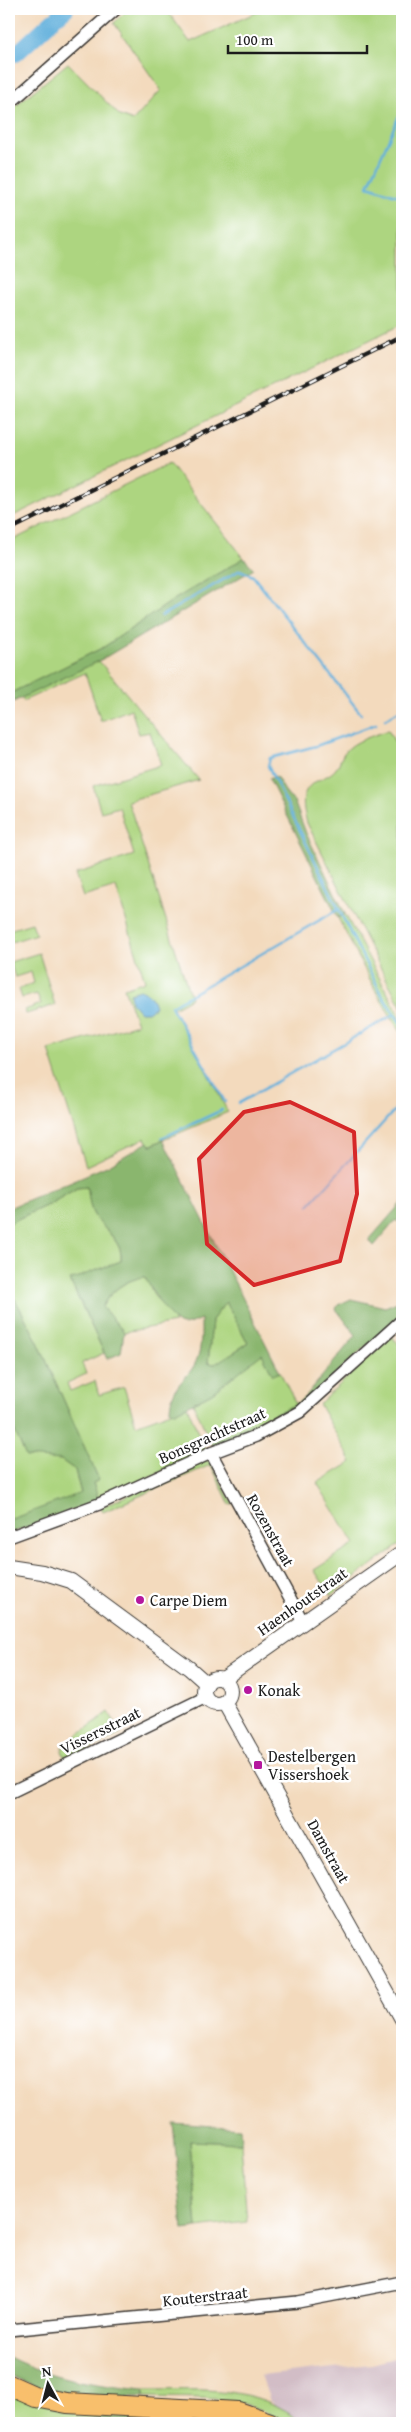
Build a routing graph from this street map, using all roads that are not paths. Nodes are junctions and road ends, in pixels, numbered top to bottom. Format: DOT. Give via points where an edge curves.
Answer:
graph roads {
  1 [pos="116,9"];
  2 [pos="9,104"];
  3 [pos="402,1320"];
  4 [pos="211,1453"];
  5 [pos="9,1536"];
  6 [pos="402,1553"];
  7 [pos="9,1567"];
  8 [pos="303,1622"];
  9 [pos="223,1679"];
  10 [pos="206,1690"];
  11 [pos="224,1702"];
  12 [pos="9,1793"];
  13 [pos="402,2019"];
  14 [pos="402,2282"];
  15 [pos="9,2330"];
  16 [pos="9,2385"];
  17 [pos="270,2423"];
  1 -- 2 [label="street"];
  3 -- 4 [label="street, Bonsgrachtstraat" via="300,1412 256,1436"];
  4 -- 5 [label="street, Bonsgrachtstraat" via="99,1504"];
  4 -- 8 [label="street, Rozenstraat"];
  6 -- 8 [label="street, Haenhoutstraat"];
  7 -- 10 [label="street" via="71,1581 189,1668"];
  8 -- 9 [label="street, Haenhoutstraat"];
  9 -- 10 [label="street" via="214,1678"];
  9 -- 11 [label="street" via="230,1690"];
  10 -- 11 [label="street" via="214,1703"];
  10 -- 12 [label="street, Vissersstraat"];
  11 -- 13 [label="street, Damstraat"];
  14 -- 15 [label="street, Kouterstraat" via="298,2302"];
  16 -- 17 [label="highway" via="36,2397 67,2403 238,2412"];
}
